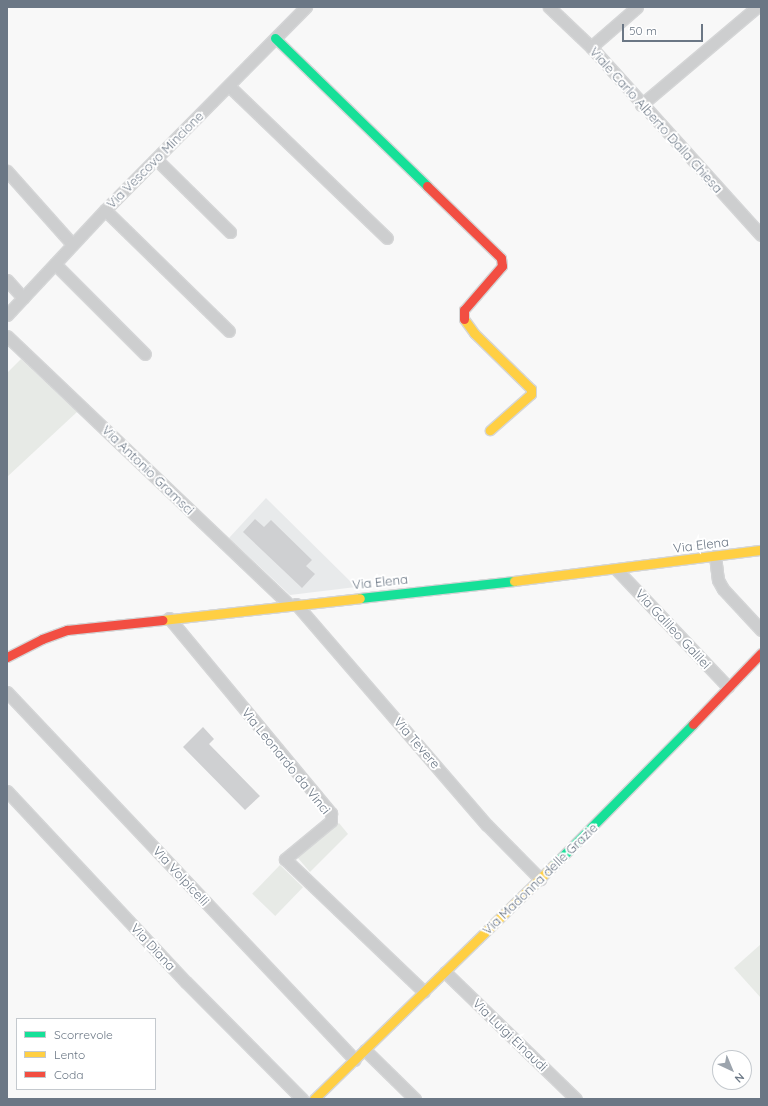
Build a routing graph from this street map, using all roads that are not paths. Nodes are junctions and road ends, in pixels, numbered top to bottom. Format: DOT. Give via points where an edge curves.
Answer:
graph roads {
  1 [pos="306,7"];
  2 [pos="549,7"];
  3 [pos="637,7"];
  4 [pos="757,7"];
  5 [pos="275,38"];
  6 [pos="591,47"];
  7 [pos="229,86"];
  8 [pos="641,105"];
  9 [pos="156,159"];
  10 [pos="7,171"];
  11 [pos="104,210"];
  12 [pos="230,232"];
  13 [pos="761,235"];
  14 [pos="387,238"];
  15 [pos="72,244"];
  16 [pos="55,264"];
  17 [pos="7,280"];
  18 [pos="23,298"];
  19 [pos="7,315"];
  20 [pos="229,331"];
  21 [pos="7,336"];
  22 [pos="145,354"];
  23 [pos="490,430"];
  24 [pos="761,550"];
  25 [pos="715,556"];
  26 [pos="617,570"];
  27 [pos="292,604"];
  28 [pos="169,618"];
  29 [pos="761,630"];
  30 [pos="761,653"];
  31 [pos="7,657"];
  32 [pos="728,688"];
  33 [pos="7,692"];
  34 [pos="7,791"];
  35 [pos="540,879"];
  36 [pos="445,972"];
  37 [pos="424,992"];
  38 [pos="365,1050"];
  39 [pos="355,1060"];
  40 [pos="302,1099"];
  41 [pos="314,1099"];
  42 [pos="415,1099"];
  43 [pos="576,1099"];
  1 -- 5 [label="street, Via Vescovo Mincione"];
  2 -- 6 [label="street, Viale Carlo Alberto Dalla Chiesa"];
  3 -- 6 [label="street"];
  4 -- 8 [label="street"];
  5 -- 7 [label="street, Via Vescovo Mincione"];
  5 -- 23 [label="street" via="501,258 502,266 464,310 464,318 474,334 531,389 531,394"];
  6 -- 8 [label="street, Viale Carlo Alberto Dalla Chiesa"];
  7 -- 9 [label="street, Via Vescovo Mincione"];
  7 -- 14 [label="street"];
  8 -- 13 [label="street, Viale Carlo Alberto Dalla Chiesa"];
  9 -- 11 [label="street, Via Vescovo Mincione"];
  9 -- 12 [label="street"];
  10 -- 15 [label="street"];
  11 -- 15 [label="street, Via Vescovo Mincione"];
  11 -- 20 [label="street"];
  15 -- 16 [label="street, Via Vescovo Mincione"];
  16 -- 18 [label="street, Via Vescovo Mincione"];
  16 -- 22 [label="street"];
  17 -- 18 [label="street"];
  18 -- 19 [label="street, Via Vescovo Mincione"];
  21 -- 27 [label="street, Via Antonio Gramsci"];
  24 -- 25 [label="street, Via Elena"];
  25 -- 26 [label="street, Via Elena"];
  25 -- 29 [label="street" via="718,580 723,589"];
  26 -- 27 [label="street, Via Elena"];
  26 -- 32 [label="street, Via Galileo Galilei"];
  27 -- 28 [label="street, Via Elena"];
  27 -- 35 [label="street, Via Tevere" via="487,825"];
  28 -- 31 [label="street, Via Elena" via="67,630 42,639"];
  28 -- 37 [label="street, Via Leonardo da Vinci" via="331,813 330,821 285,860"];
  30 -- 32 [label="street, Via Madonna delle Grazie"];
  32 -- 35 [label="street, Via Madonna delle Grazie" via="633,788"];
  33 -- 39 [label="street, Via Volpicelli"];
  34 -- 40 [label="street, Via Diana" via="186,982"];
  35 -- 36 [label="street, Via Madonna delle Grazie"];
  36 -- 37 [label="street, Via Madonna delle Grazie"];
  36 -- 43 [label="street, Via Luigi Einaudi"];
  37 -- 38 [label="street, Via Madonna delle Grazie"];
  38 -- 39 [label="street, Via Madonna delle Grazie"];
  38 -- 42 [label="street"];
  39 -- 41 [label="street, Via Madonna delle Grazie"];
}
